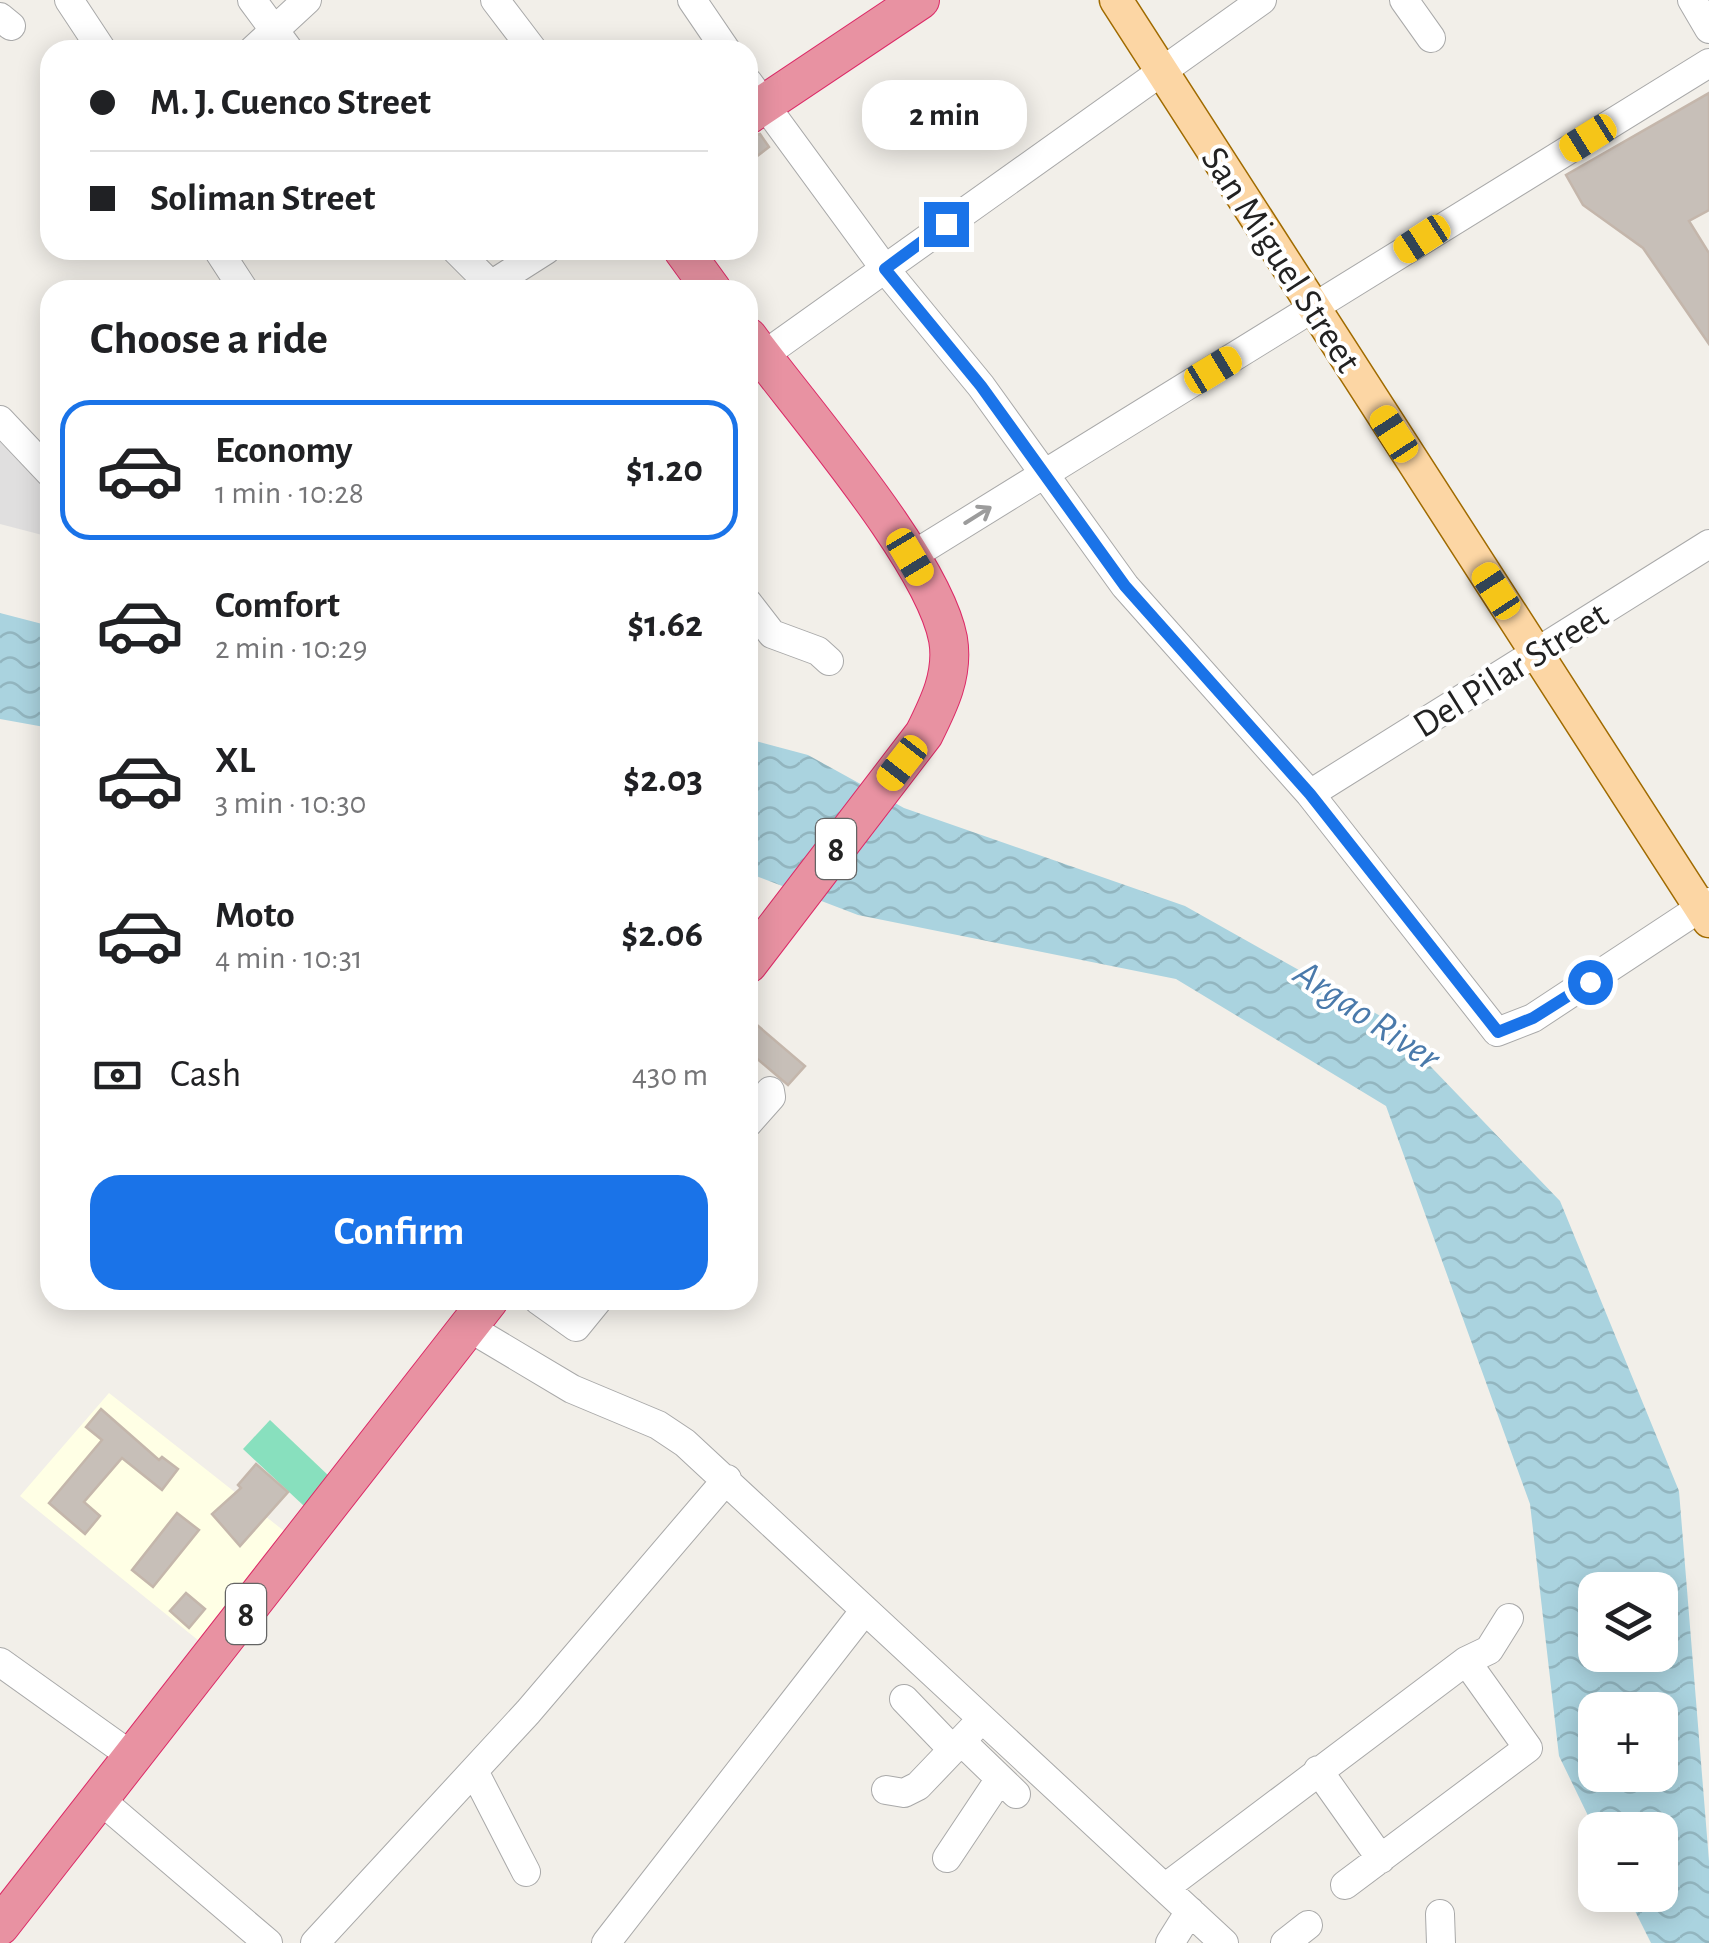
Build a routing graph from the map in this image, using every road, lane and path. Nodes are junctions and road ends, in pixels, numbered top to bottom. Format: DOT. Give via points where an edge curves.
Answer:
graph roads {
  1 [pos="69,0"];
  2 [pos="252,0"];
  3 [pos="307,0"];
  4 [pos="495,0"];
  5 [pos="692,0"];
  6 [pos="920,0"];
  7 [pos="1116,0"];
  8 [pos="1262,0"];
  9 [pos="1404,0"];
  10 [pos="1692,0"];
  11 [pos="1709,29"];
  12 [pos="1431,38"];
  13 [pos="95,40"];
  14 [pos="270,40"];
  15 [pos="275,40"];
  16 [pos="525,40"];
  17 [pos="719,40"];
  18 [pos="1709,63"];
  19 [pos="1163,73"];
  20 [pos="758,97"];
  21 [pos="758,106"];
  22 [pos="465,260"];
  23 [pos="531,260"];
  24 [pos="885,269"];
  25 [pos="483,280"];
  26 [pos="502,280"];
  27 [pos="1313,309"];
  28 [pos="758,350"];
  29 [pos="758,362"];
  30 [pos="0,420"];
  31 [pos="40,462"];
  32 [pos="1046,474"];
  33 [pos="1709,544"];
  34 [pos="910,557"];
  35 [pos="758,616"];
  36 [pos="1536,654"];
  37 [pos="829,661"];
  38 [pos="1310,794"];
  39 [pos="1706,910"];
  40 [pos="758,951"];
  41 [pos="770,1090"];
  42 [pos="758,1111"];
  43 [pos="552,1310"];
  44 [pos="590,1310"];
  45 [pos="478,1313"];
  46 [pos="727,1479"];
  47 [pos="866,1610"];
  48 [pos="1509,1618"];
  49 [pos="1466,1661"];
  50 [pos="0,1662"];
  51 [pos="904,1700"];
  52 [pos="982,1718"];
  53 [pos="957,1746"];
  54 [pos="133,1758"];
  55 [pos="474,1770"];
  56 [pos="1318,1770"];
  57 [pos="886,1790"];
  58 [pos="97,1796"];
  59 [pos="947,1858"];
  60 [pos="1381,1858"];
  61 [pos="526,1872"];
  62 [pos="1345,1884"];
  63 [pos="1166,1887"];
  64 [pos="1190,1910"];
  65 [pos="1440,1914"];
  66 [pos="1308,1925"];
  67 [pos="0,1926"];
  68 [pos="268,1943"];
  69 [pos="315,1943"];
  70 [pos="606,1943"];
  71 [pos="1170,1943"];
  72 [pos="1224,1943"];
  73 [pos="1285,1943"];
  74 [pos="1440,1943"];
  1 -- 13 [label="street"];
  2 -- 14 [label="street"];
  3 -- 15 [label="street"];
  4 -- 16 [label="street"];
  5 -- 17 [label="street"];
  6 -- 20 [label="highway"];
  7 -- 19 [label="main road, San Miguel Street"];
  8 -- 19 [label="street"];
  9 -- 12 [label="street"];
  10 -- 11 [label="street"];
  18 -- 27 [label="street"];
  19 -- 24 [label="street"];
  19 -- 27 [label="main road, San Miguel Street"];
  21 -- 24 [label="street"];
  22 -- 25 [label="street"];
  23 -- 26 [label="street"];
  24 -- 28 [label="street"];
  24 -- 32 [label="street"];
  27 -- 32 [label="street"];
  27 -- 36 [label="main road, San Miguel Street"];
  29 -- 34 [label="highway, 8"];
  30 -- 31 [label="street"];
  34 -- 32 [label="street, one-way"];
  32 -- 38 [label="street" via="1125,586"];
  33 -- 36 [label="street, Del Pilar Street"];
  34 -- 40 [label="highway, 8" via="940,610 948,642 940,702 924,734"];
  35 -- 37 [label="street" via="772,634"];
  36 -- 38 [label="street, Del Pilar Street"];
  36 -- 39 [label="main road, San Miguel Street"];
  38 -- 39 [label="street" via="1498,1032 1533,1018"];
  41 -- 42 [label="street"];
  43 -- 44 [label="street" via="576,1327"];
  45 -- 46 [label="street" via="572,1388 658,1425"];
  45 -- 54 [label="highway, 8"];
  46 -- 47 [label="street"];
  46 -- 55 [label="street"];
  47 -- 52 [label="street"];
  47 -- 70 [label="street"];
  48 -- 49 [label="street" via="1489,1650"];
  49 -- 56 [label="street"];
  49 -- 60 [label="street" via="1528,1748"];
  50 -- 54 [label="street"];
  51 -- 53 [label="street"];
  52 -- 53 [label="street"];
  52 -- 63 [label="street"];
  53 -- 57 [label="street" via="918,1786"];
  53 -- 59 [label="street" via="1008,1787"];
  54 -- 58 [label="highway, 8"];
  55 -- 61 [label="street"];
  55 -- 69 [label="street"];
  56 -- 60 [label="street"];
  56 -- 63 [label="street"];
  58 -- 67 [label="highway, 8"];
  58 -- 68 [label="street"];
  60 -- 62 [label="street"];
  63 -- 64 [label="street"];
  64 -- 71 [label="street"];
  64 -- 72 [label="street"];
  65 -- 74 [label="street"];
  66 -- 73 [label="street"];
}
